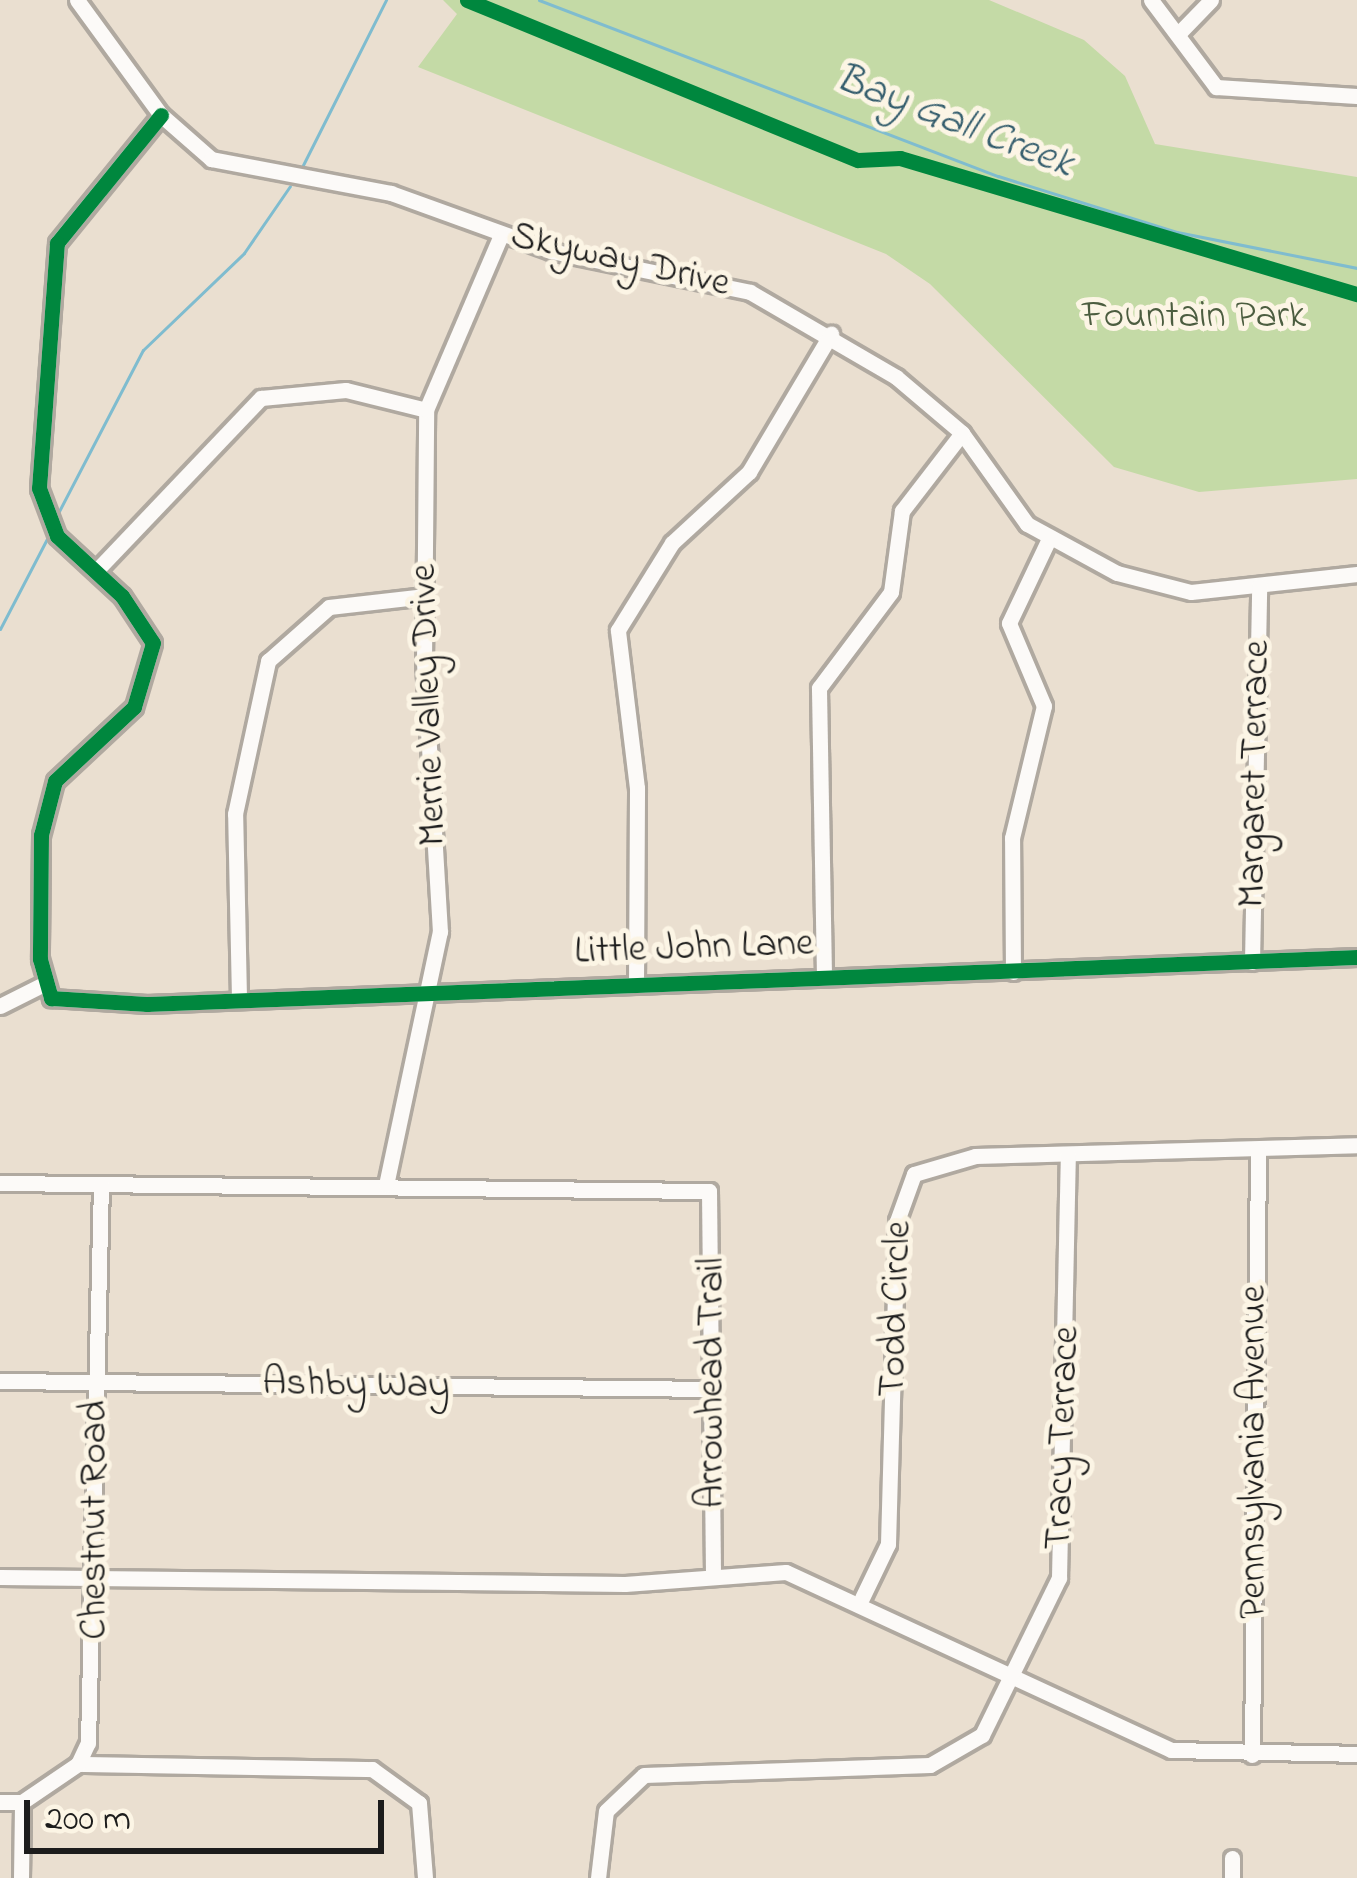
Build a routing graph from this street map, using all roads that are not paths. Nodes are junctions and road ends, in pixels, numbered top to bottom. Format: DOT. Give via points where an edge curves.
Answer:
graph roads {
  1 [pos="77,0"];
  2 [pos="1150,0"];
  3 [pos="1210,0"];
  4 [pos="1181,31"];
  5 [pos="1357,96"];
  6 [pos="161,115"];
  7 [pos="501,235"];
  8 [pos="831,334"];
  9 [pos="426,410"];
  10 [pos="962,433"];
  11 [pos="1048,541"];
  12 [pos="96,571"];
  13 [pos="1357,574"];
  14 [pos="1259,586"];
  15 [pos="424,596"];
  16 [pos="1357,957"];
  17 [pos="1252,962"];
  18 [pos="1013,972"];
  19 [pos="824,976"];
  20 [pos="44,984"];
  21 [pos="636,985"];
  22 [pos="432,992"];
  23 [pos="239,998"];
  24 [pos="0,1006"];
  25 [pos="1357,1145"];
  26 [pos="1258,1149"];
  27 [pos="1068,1155"];
  28 [pos="0,1183"];
  29 [pos="101,1184"];
  30 [pos="386,1185"];
  31 [pos="0,1381"];
  32 [pos="98,1383"];
  33 [pos="713,1389"];
  34 [pos="713,1570"];
  35 [pos="0,1576"];
  36 [pos="99,1577"];
  37 [pos="862,1598"];
  38 [pos="1009,1671"];
  39 [pos="1357,1754"];
  40 [pos="1252,1755"];
  41 [pos="78,1764"];
  42 [pos="0,1802"];
  43 [pos="22,1802"];
  44 [pos="1232,1858"];
  45 [pos="21,1878"];
  46 [pos="425,1878"];
  47 [pos="598,1878"];
  48 [pos="1232,1878"];
  1 -- 6 [label="street, Skyway Drive"];
  2 -- 4 [label="street"];
  3 -- 4 [label="street"];
  4 -- 5 [label="street" via="1194,71 1216,87"];
  6 -- 7 [label="street, Skyway Drive" via="211,158 247,171 391,193"];
  6 -- 12 [label="street" via="57,243 38,488 57,536"];
  7 -- 8 [label="street, Skyway Drive" via="730,284"];
  7 -- 9 [label="street, Merrie Valley Drive"];
  8 -- 10 [label="street, Skyway Drive"];
  8 -- 21 [label="street" via="757,461 672,543 618,630 637,788"];
  9 -- 12 [label="street" via="346,390 261,398"];
  9 -- 15 [label="street, Merrie Valley Drive"];
  10 -- 11 [label="street, Skyway Drive"];
  10 -- 19 [label="street" via="902,511 891,592 819,688"];
  11 -- 14 [label="street, Skyway Drive" via="1158,587"];
  11 -- 18 [label="street" via="1009,623 1044,706 1012,838"];
  12 -- 20 [label="street" via="153,643 134,707 55,781 41,835"];
  13 -- 14 [label="street, Skyway Drive"];
  14 -- 17 [label="street, Margaret Terrace"];
  15 -- 22 [label="street, Merrie Valley Drive" via="440,932"];
  15 -- 23 [label="street" via="329,607 268,661 235,814"];
  16 -- 17 [label="street, Little John Lane"];
  17 -- 18 [label="street, Little John Lane"];
  18 -- 19 [label="street, Little John Lane"];
  19 -- 21 [label="street, Little John Lane"];
  20 -- 23 [label="street, Little John Lane" via="64,1004"];
  20 -- 24 [label="street"];
  21 -- 22 [label="street, Little John Lane"];
  22 -- 23 [label="street, Little John Lane"];
  22 -- 30 [label="street, Merrie Valley Drive"];
  25 -- 26 [label="street, Todd Circle"];
  26 -- 27 [label="street, Todd Circle"];
  26 -- 40 [label="street, Pennsylvania Avenue"];
  27 -- 37 [label="street, Todd Circle" via="940,1162 902,1193 888,1544"];
  27 -- 38 [label="street, Tracy Terrace" via="1059,1578"];
  28 -- 29 [label="street, Arrowhead Trail"];
  29 -- 30 [label="street, Arrowhead Trail"];
  29 -- 32 [label="street, Chestnut Road"];
  30 -- 33 [label="street, Arrowhead Trail" via="710,1191"];
  31 -- 32 [label="street, Ashby Way"];
  32 -- 33 [label="street, Ashby Way"];
  32 -- 36 [label="street, Chestnut Road"];
  33 -- 34 [label="street, Arrowhead Trail"];
  34 -- 36 [label="street" via="625,1583"];
  34 -- 37 [label="street" via="786,1572"];
  35 -- 36 [label="street"];
  36 -- 41 [label="street, Chestnut Road" via="91,1721"];
  37 -- 38 [label="street"];
  38 -- 40 [label="street" via="1159,1745"];
  38 -- 47 [label="street, Tracy Terrace" via="982,1735 946,1763 644,1775 606,1811"];
  39 -- 40 [label="street"];
  41 -- 43 [label="street"];
  41 -- 46 [label="street" via="372,1769 418,1804"];
  42 -- 43 [label="street"];
  43 -- 45 [label="street"];
  44 -- 48 [label="street"];
}
